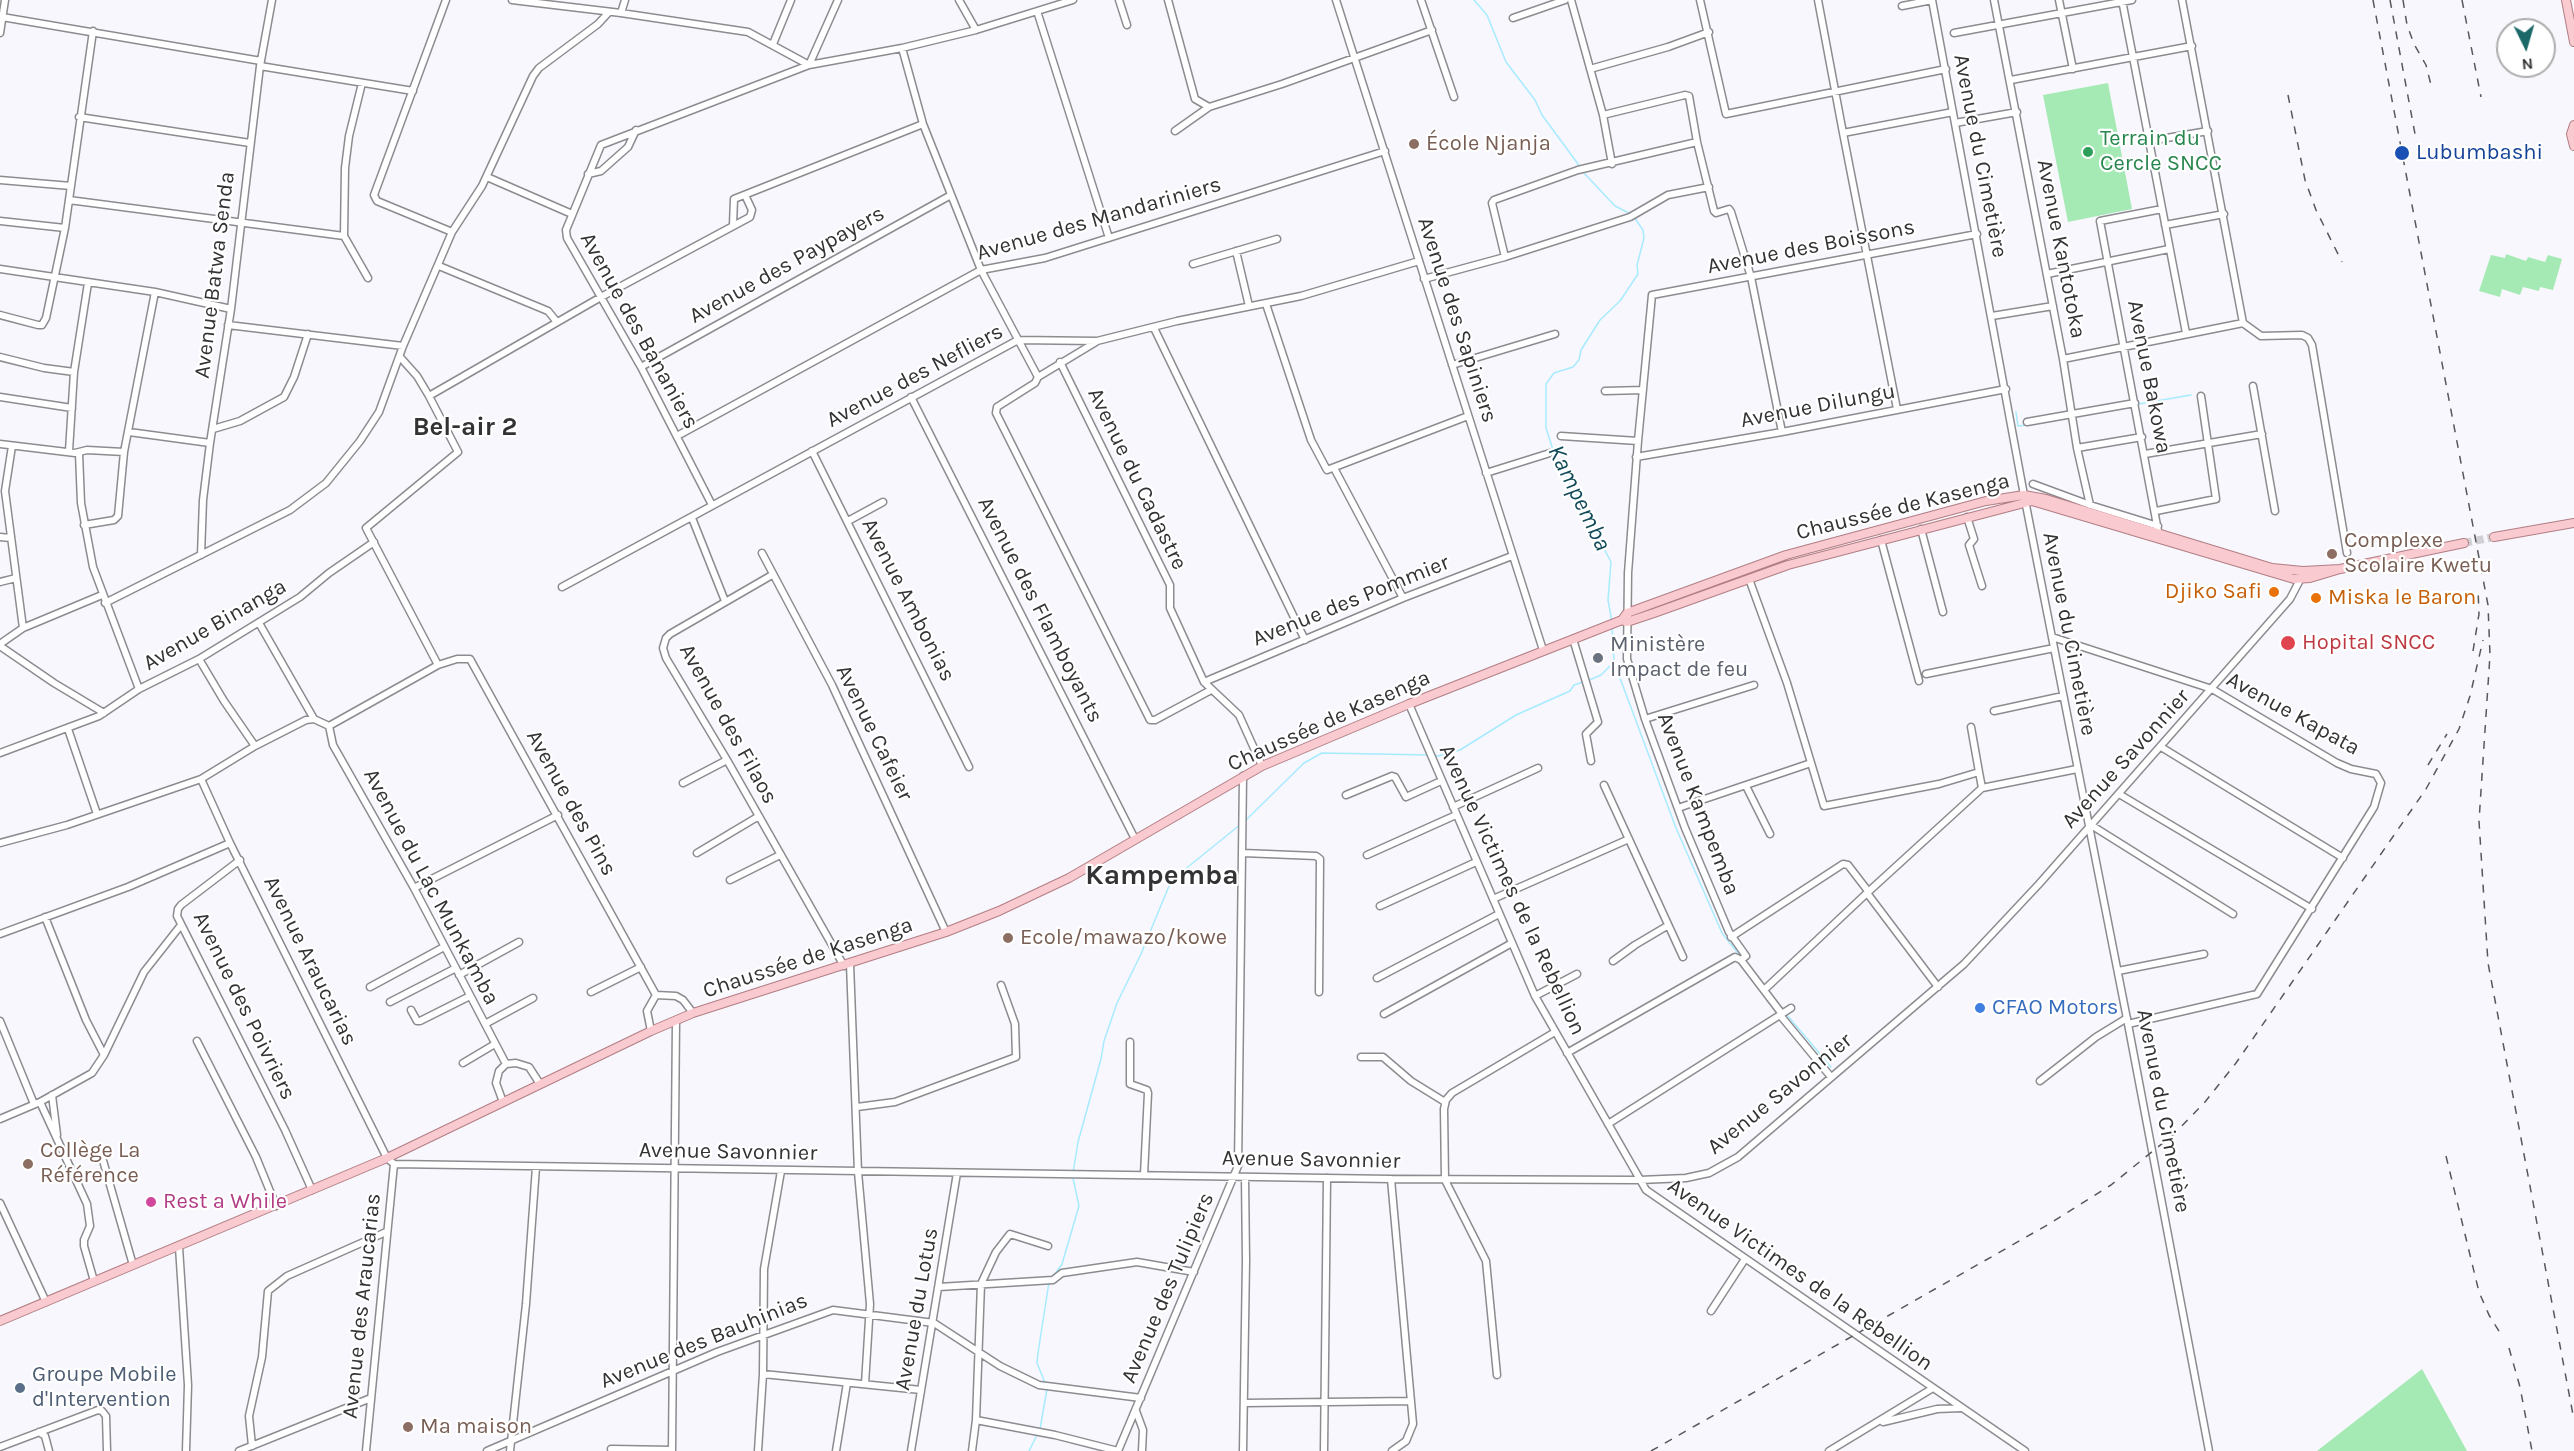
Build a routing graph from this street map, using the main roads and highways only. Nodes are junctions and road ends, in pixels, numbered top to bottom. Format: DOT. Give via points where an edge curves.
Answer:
graph roads {
  1 [pos="2566,0"];
  2 [pos="2574,42"];
  3 [pos="2574,125"];
  4 [pos="2574,146"];
  5 [pos="2025,498"];
  6 [pos="2574,523"];
  7 [pos="2494,537"];
  8 [pos="2464,543"];
  9 [pos="1786,555"];
  10 [pos="1788,565"];
  11 [pos="1624,619"];
  12 [pos="0,1321"];
  1 -- 2 [label="main road"];
  3 -- 4 [label="main road"];
  5 -- 8 [label="main road, Chaussée de Kasenga" via="2046,499 2302,575"];
  5 -- 9 [label="main road, Chaussée de Kasenga" via="1986,501"];
  5 -- 10 [label="main road, Chaussée de Kasenga"];
  6 -- 7 [label="main road"];
  9 -- 10 [label="main road"];
  9 -- 11 [label="main road, Chaussée de Kasenga"];
  10 -- 11 [label="main road, Chaussée de Kasenga"];
  11 -- 12 [label="main road, Chaussée de Kasenga" via="1262,766 1069,878 999,911 946,932 693,1013 387,1158"];
}
